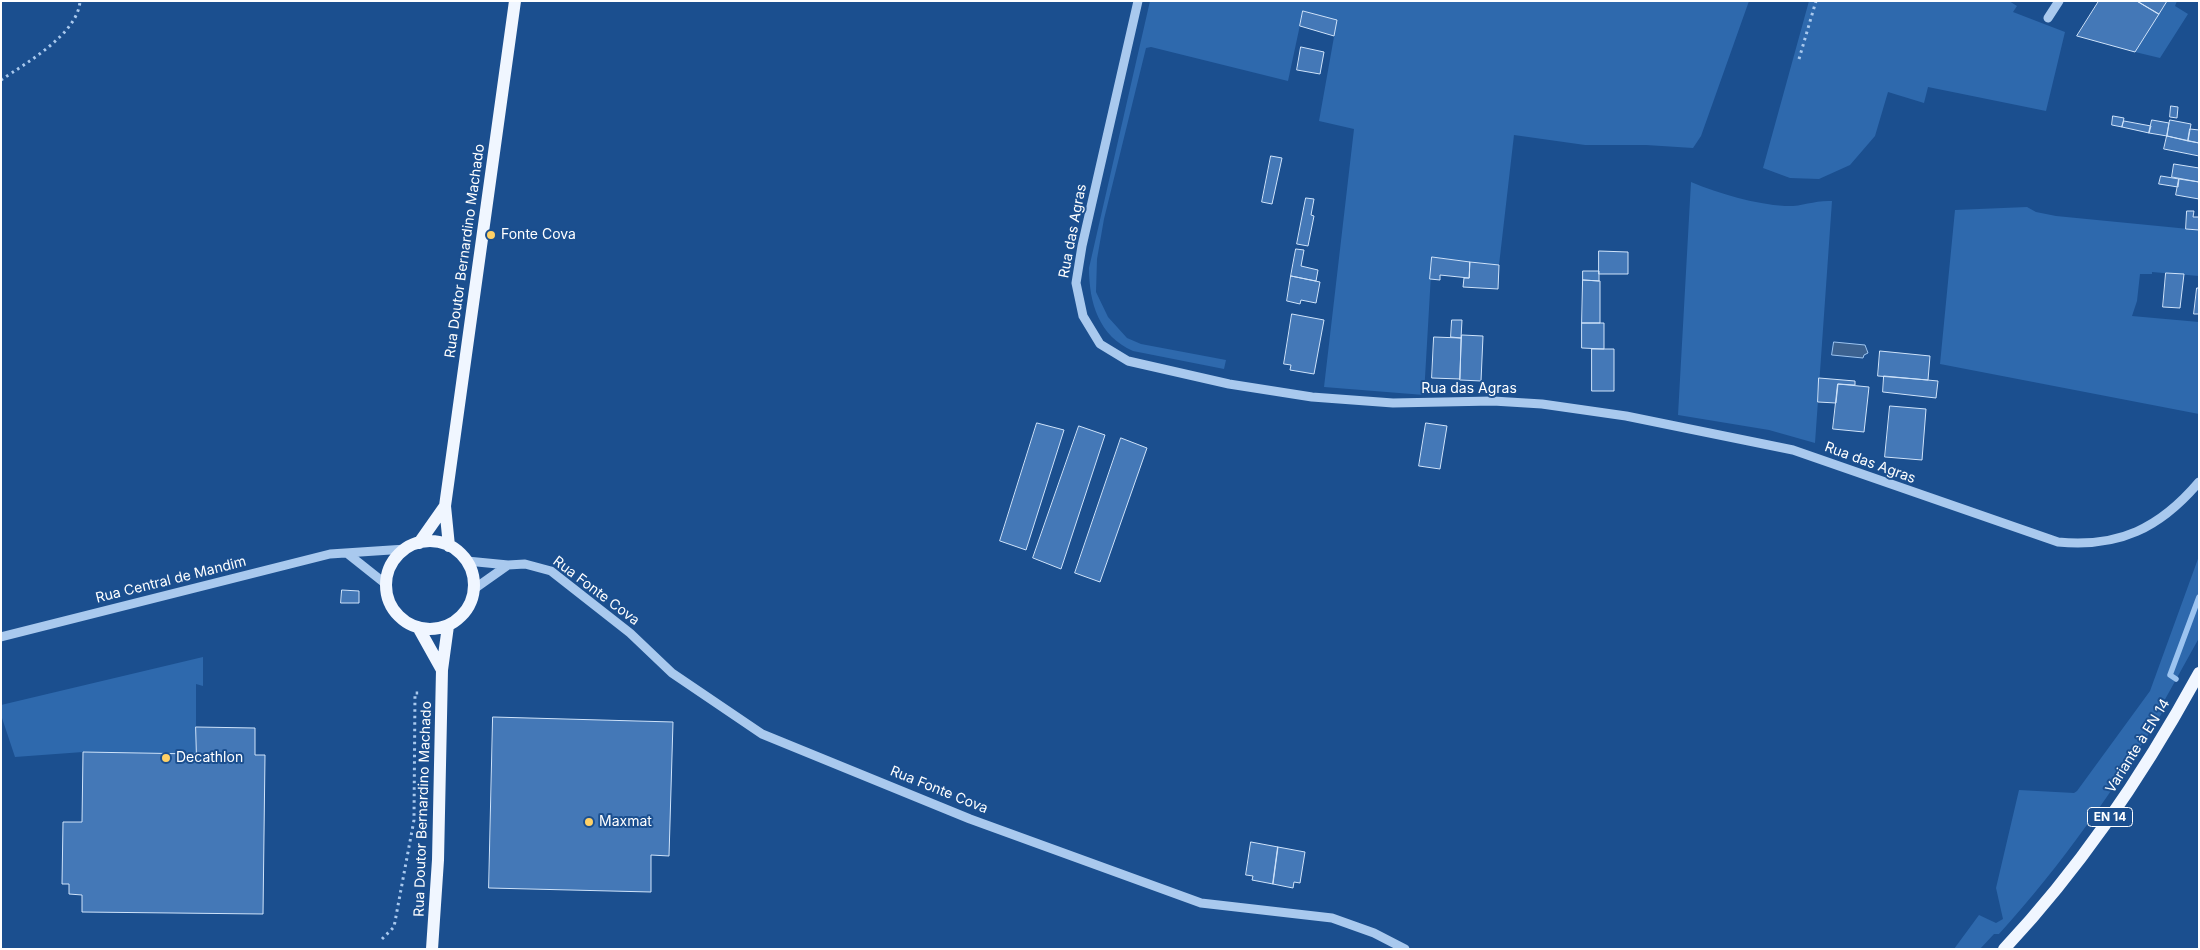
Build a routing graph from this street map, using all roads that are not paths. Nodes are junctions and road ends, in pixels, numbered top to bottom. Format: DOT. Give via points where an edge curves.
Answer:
graph roads {
  1 [pos="515,1"];
  2 [pos="1138,1"];
  3 [pos="2059,1"];
  4 [pos="2048,18"];
  5 [pos="2199,482"];
  6 [pos="445,506"];
  7 [pos="419,543"];
  8 [pos="449,546"];
  9 [pos="406,549"];
  10 [pos="348,554"];
  11 [pos="467,561"];
  12 [pos="508,565"];
  13 [pos="386,585"];
  14 [pos="474,588"];
  15 [pos="448,626"];
  16 [pos="418,628"];
  17 [pos="1,637"];
  18 [pos="442,670"];
  19 [pos="2199,673"];
  20 [pos="432,949"];
  21 [pos="1405,949"];
  22 [pos="2004,949"];
  1 -- 6 [label="main road, Rua Doutor Bernardino Machado"];
  2 -- 5 [label="street, Rua das Agras" via="1076,283 1082,316 1100,344 1128,361 1229,384 1312,397 1393,404 1493,401 1542,404 1626,416 1793,450 2058,542 2096,544 2116,540 2149,526 2173,509"];
  3 -- 4 [label="street"];
  6 -- 7 [label="main road, Rua Doutor Bernardino Machado"];
  6 -- 8 [label="main road, Rua Doutor Bernardino Machado"];
  7 -- 8 [label="main road"];
  7 -- 9 [label="main road"];
  8 -- 11 [label="main road"];
  9 -- 10 [label="street, Rua Central de Mandim"];
  9 -- 13 [label="main road" via="396,558"];
  10 -- 13 [label="street"];
  10 -- 17 [label="street, Rua Central de Mandim" via="330,554"];
  11 -- 12 [label="street, Rua Fonte Cova"];
  11 -- 14 [label="main road" via="473,574"];
  12 -- 14 [label="street"];
  12 -- 21 [label="street, Rua Fonte Cova" via="526,564 551,571 630,633 672,673 762,734 970,819 1201,903 1332,918 1374,933"];
  13 -- 16 [label="main road" via="388,599 395,611"];
  14 -- 15 [label="main road" via="466,611"];
  15 -- 16 [label="main road"];
  15 -- 18 [label="main road, Rua Doutor Bernardino Machado"];
  16 -- 18 [label="main road"];
  18 -- 20 [label="main road, Rua Doutor Bernardino Machado" via="438,860"];
  19 -- 22 [label="main road, Variante à EN 14 / EN 14" via="2106,823 2033,918"];
}
